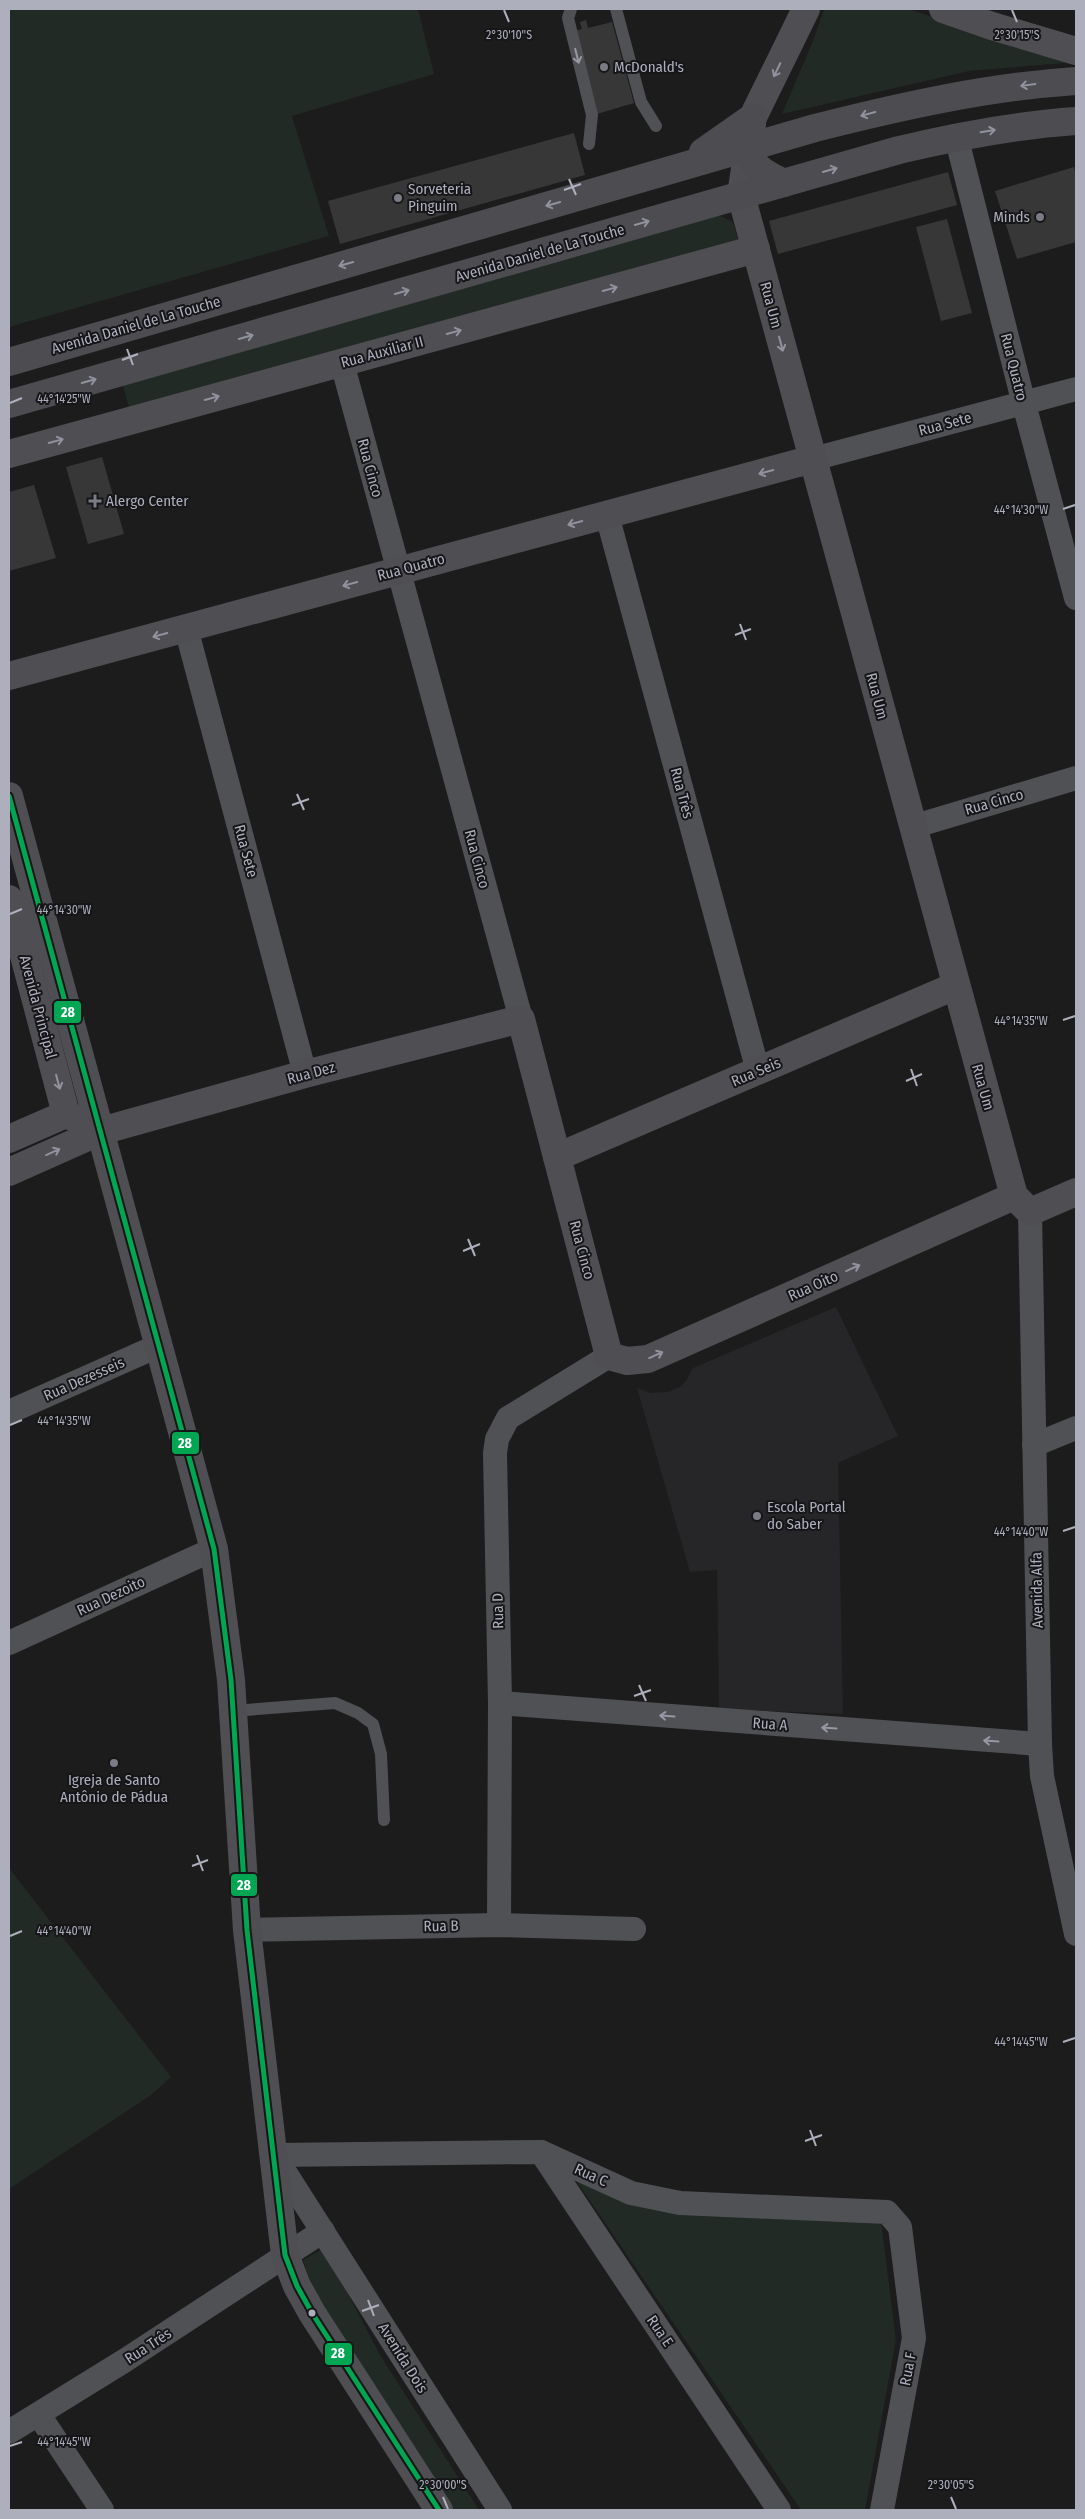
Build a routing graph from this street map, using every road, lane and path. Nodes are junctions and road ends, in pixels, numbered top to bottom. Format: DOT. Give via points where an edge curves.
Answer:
graph roads {
  1 [pos="571,9"];
  2 [pos="616,9"];
  3 [pos="806,9"];
  4 [pos="943,9"];
  5 [pos="1076,51"];
  6 [pos="1076,81"];
  7 [pos="753,117"];
  8 [pos="1076,121"];
  9 [pos="656,126"];
  10 [pos="956,136"];
  11 [pos="589,144"];
  12 [pos="749,147"];
  13 [pos="684,166"];
  14 [pos="784,183"];
  15 [pos="741,195"];
  16 [pos="756,249"];
  17 [pos="9,362"];
  18 [pos="342,363"];
  19 [pos="1076,389"];
  20 [pos="9,404"];
  21 [pos="1024,404"];
  22 [pos="9,454"];
  23 [pos="813,459"];
  24 [pos="607,514"];
  25 [pos="397,571"];
  26 [pos="1076,598"];
  27 [pos="186,628"];
  28 [pos="9,676"];
  29 [pos="1076,778"];
  30 [pos="9,796"];
  31 [pos="912,827"];
  32 [pos="9,899"];
  33 [pos="955,986"];
  34 [pos="522,1019"];
  35 [pos="758,1071"];
  36 [pos="305,1074"];
  37 [pos="66,1114"];
  38 [pos="101,1131"];
  39 [pos="9,1140"];
  40 [pos="557,1157"];
  41 [pos="9,1172"];
  42 [pos="1076,1192"];
  43 [pos="1022,1204"];
  44 [pos="160,1345"];
  45 [pos="609,1356"];
  46 [pos="9,1412"];
  47 [pos="1076,1428"];
  48 [pos="1034,1445"];
  49 [pos="214,1549"];
  50 [pos="9,1643"];
  51 [pos="500,1703"];
  52 [pos="233,1711"];
  53 [pos="1040,1744"];
  54 [pos="384,1820"];
  55 [pos="500,1925"];
  56 [pos="634,1929"];
  57 [pos="247,1930"];
  58 [pos="1076,1934"];
  59 [pos="541,2152"];
  60 [pos="274,2155"];
  61 [pos="900,2227"];
  62 [pos="323,2231"];
  63 [pos="285,2255"];
  64 [pos="39,2415"];
  65 [pos="9,2432"];
  66 [pos="102,2510"];
  67 [pos="439,2510"];
  68 [pos="500,2510"];
  69 [pos="779,2510"];
  70 [pos="882,2510"];
  1 -- 11 [label="lane, one-way" via="568,18 592,115"];
  2 -- 9 [label="lane" via="641,102"];
  3 -- 7 [label="street, one-way"];
  4 -- 5 [label="street"];
  6 -- 12 [label="main road, Avenida Daniel de La Touche, one-way" via="915,103"];
  7 -- 12 [label="street"];
  7 -- 13 [label="main road"];
  10 -- 8 [label="main road, Avenida Daniel de La Touche, one-way" via="1031,124"];
  14 -- 10 [label="main road, Avenida Daniel de La Touche, one-way"];
  10 -- 21 [label="street, Rua Quatro"];
  12 -- 13 [label="main road, Avenida Daniel de La Touche"];
  12 -- 14 [label="main road" via="755,166"];
  12 -- 15 [label="street"];
  13 -- 17 [label="main road, Avenida Daniel de La Touche, one-way"];
  14 -- 15 [label="main road, Avenida Daniel de La Touche"];
  15 -- 16 [label="street, Rua Um"];
  20 -- 15 [label="main road, Avenida Daniel de La Touche, one-way"];
  18 -- 16 [label="street, Rua Auxiliar II, one-way"];
  16 -- 23 [label="street, Rua Um, one-way"];
  22 -- 18 [label="street, Rua Auxiliar II, one-way"];
  18 -- 25 [label="street, Rua Cinco"];
  19 -- 21 [label="street, Rua Sete"];
  21 -- 23 [label="street, Rua Sete"];
  21 -- 26 [label="street, Rua Quatro"];
  23 -- 24 [label="street, Rua Quatro, one-way"];
  23 -- 31 [label="street, Rua Um"];
  24 -- 25 [label="street, Rua Quatro, one-way"];
  24 -- 35 [label="street, Rua Três"];
  25 -- 27 [label="street, Rua Quatro, one-way"];
  25 -- 34 [label="street, Rua Cinco"];
  27 -- 28 [label="street, Rua Quatro, one-way"];
  27 -- 36 [label="street, Rua Sete"];
  29 -- 31 [label="street, Rua Cinco"];
  30 -- 38 [label="street, Avenida Principal"];
  31 -- 33 [label="street, Rua Um"];
  32 -- 37 [label="street, Avenida Principal, one-way"];
  33 -- 35 [label="street, Rua Seis"];
  33 -- 43 [label="street, Rua Um"];
  34 -- 36 [label="street, Rua Dez"];
  34 -- 40 [label="street, Rua Cinco"];
  35 -- 40 [label="street, Rua Seis"];
  36 -- 38 [label="street, Rua Dez"];
  37 -- 38 [label="street"];
  37 -- 39 [label="street"];
  41 -- 38 [label="street, one-way"];
  38 -- 44 [label="street, Avenida Principal"];
  40 -- 45 [label="street, Rua Cinco"];
  42 -- 43 [label="street, Rua Oito"];
  45 -- 43 [label="street, Rua Oito, one-way" via="627,1361 648,1359"];
  43 -- 48 [label="street, Avenida Alfa"];
  44 -- 46 [label="street, Rua Dezesseis"];
  44 -- 49 [label="street, Avenida Principal"];
  45 -- 51 [label="street, Rua D" via="508,1418 497,1439"];
  47 -- 48 [label="street"];
  48 -- 53 [label="street, Avenida Alfa"];
  49 -- 50 [label="street, Rua Dezoito"];
  49 -- 52 [label="street, Avenida Principal"];
  53 -- 51 [label="street, Rua A, one-way"];
  51 -- 55 [label="street, Rua D"];
  52 -- 54 [label="lane" via="335,1703 358,1713 373,1724 380,1754"];
  52 -- 57 [label="street, Avenida Principal"];
  53 -- 58 [label="street, Avenida Alfa" via="1046,1793"];
  55 -- 56 [label="street, Rua B"];
  55 -- 57 [label="street, Rua B"];
  57 -- 60 [label="street, Avenida Principal"];
  59 -- 60 [label="street, Rua C"];
  59 -- 61 [label="street, Rua C" via="631,2193 680,2203 879,2210 894,2218"];
  59 -- 69 [label="street, Rua E"];
  60 -- 62 [label="street, Avenida Dois"];
  60 -- 63 [label="street, Avenida Principal"];
  61 -- 70 [label="street, Rua F" via="914,2338"];
  62 -- 63 [label="street, Rua Três"];
  62 -- 68 [label="street, Avenida Dois"];
  63 -- 64 [label="street, Rua Três"];
  63 -- 67 [label="street" via="312,2313"];
  64 -- 65 [label="street, Rua Três"];
  64 -- 66 [label="street"];
}
